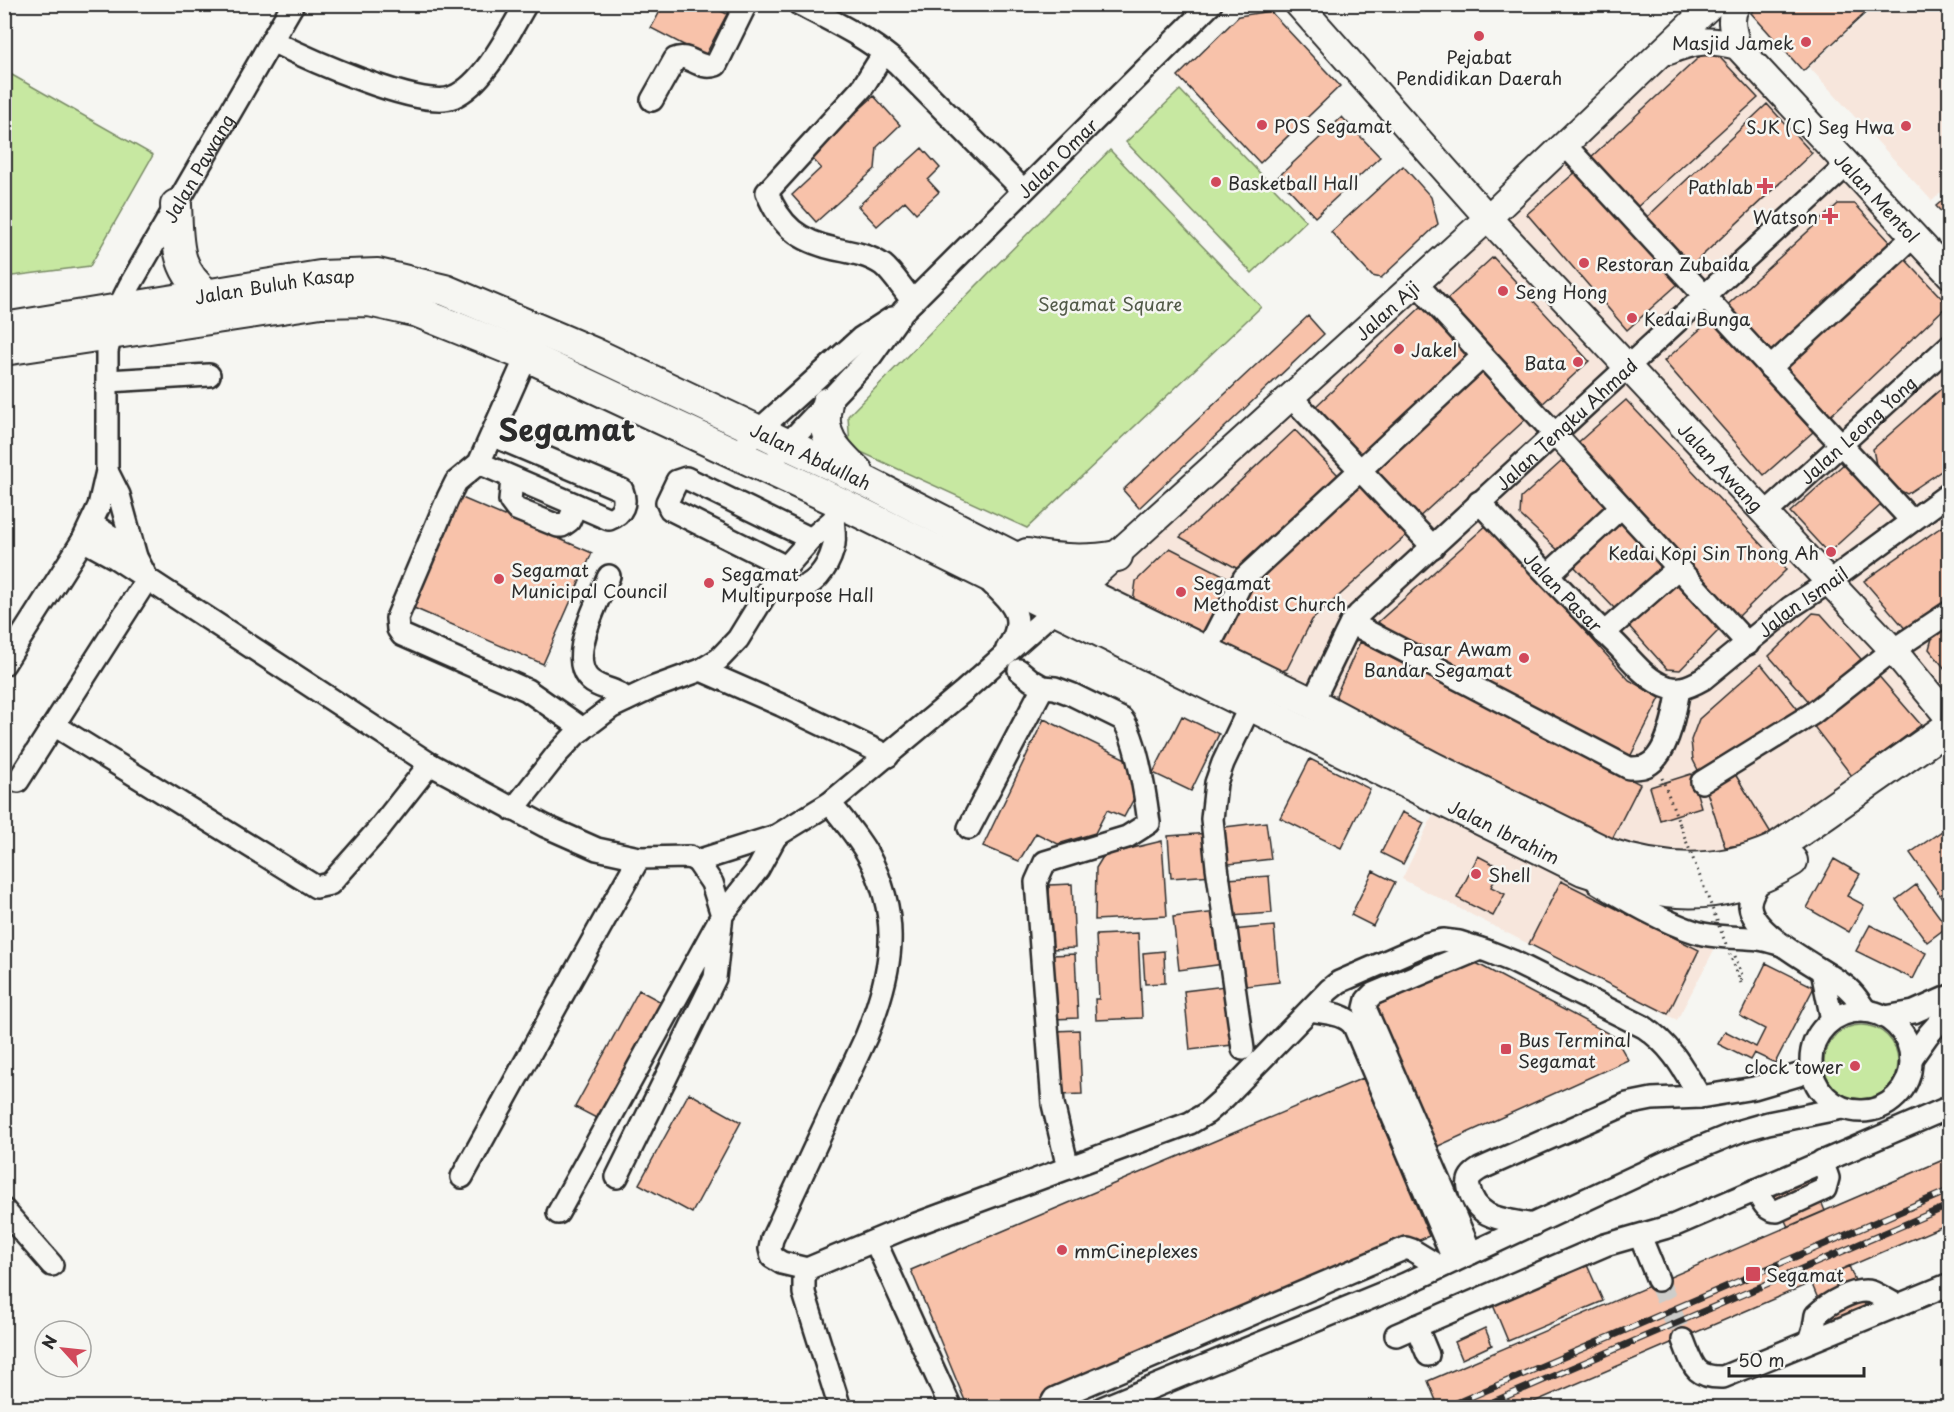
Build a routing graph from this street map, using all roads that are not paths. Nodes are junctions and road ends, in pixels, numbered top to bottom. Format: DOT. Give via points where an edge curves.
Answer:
graph roads {
  1 [pos="292,4"];
  2 [pos="526,4"];
  3 [pos="746,4"];
  4 [pos="799,4"];
  5 [pos="1211,4"];
  6 [pos="1298,4"];
  7 [pos="1712,4"];
  8 [pos="1737,4"];
  9 [pos="272,41"];
  10 [pos="1737,46"];
  11 [pos="884,53"];
  12 [pos="1661,55"];
  13 [pos="652,99"];
  14 [pos="1566,146"];
  15 [pos="1848,164"];
  16 [pos="1023,190"];
  17 [pos="176,205"];
  18 [pos="1488,218"];
  19 [pos="1914,236"];
  20 [pos="1950,275"];
  21 [pos="1416,283"];
  22 [pos="208,295"];
  23 [pos="1704,295"];
  24 [pos="908,306"];
  25 [pos="114,323"];
  26 [pos="4,328"];
  27 [pos="533,343"];
  28 [pos="1950,345"];
  29 [pos="4,350"];
  30 [pos="1483,356"];
  31 [pos="1627,366"];
  32 [pos="1770,368"];
  33 [pos="209,375"];
  34 [pos="108,381"];
  35 [pos="1292,397"];
  36 [pos="827,403"];
  37 [pos="759,430"];
  38 [pos="1554,434"];
  39 [pos="492,435"];
  40 [pos="787,444"];
  41 [pos="1840,444"];
  42 [pos="737,453"];
  43 [pos="479,463"];
  44 [pos="765,466"];
  45 [pos="106,471"];
  46 [pos="1360,471"];
  47 [pos="869,483"];
  48 [pos="1950,493"];
  49 [pos="1479,502"];
  50 [pos="1621,507"];
  51 [pos="837,511"];
  52 [pos="1766,513"];
  53 [pos="1911,520"];
  54 [pos="87,532"];
  55 [pos="811,539"];
  56 [pos="1432,547"];
  57 [pos="136,556"];
  58 [pos="981,556"];
  59 [pos="1116,556"];
  60 [pos="1678,568"];
  61 [pos="779,574"];
  62 [pos="1548,574"];
  63 [pos="609,576"];
  64 [pos="147,579"];
  65 [pos="1829,582"];
  66 [pos="1079,590"];
  67 [pos="1056,609"];
  68 [pos="1950,612"];
  69 [pos="1351,623"];
  70 [pos="1604,633"];
  71 [pos="1748,644"];
  72 [pos="1893,650"];
  73 [pos="1206,652"];
  74 [pos="1000,659"];
  75 [pos="4,664"];
  76 [pos="701,670"];
  77 [pos="1019,670"];
  78 [pos="1043,687"];
  79 [pos="1679,689"];
  80 [pos="626,700"];
  81 [pos="1312,703"];
  82 [pos="1251,704"];
  83 [pos="1950,719"];
  84 [pos="54,725"];
  85 [pos="1950,726"];
  86 [pos="583,729"];
  87 [pos="1950,751"];
  88 [pos="888,756"];
  89 [pos="430,764"];
  90 [pos="18,781"];
  91 [pos="1702,783"];
  92 [pos="830,803"];
  93 [pos="513,810"];
  94 [pos="969,828"];
  95 [pos="776,836"];
  96 [pos="639,858"];
  97 [pos="697,861"];
  98 [pos="1583,870"];
  99 [pos="1763,877"];
  100 [pos="722,915"];
  101 [pos="1782,945"];
  102 [pos="1480,949"];
  103 [pos="1822,971"];
  104 [pos="1950,996"];
  105 [pos="1310,1010"];
  106 [pos="1950,1010"];
  107 [pos="1875,1014"];
  108 [pos="1832,1020"];
  109 [pos="1243,1049"];
  110 [pos="1911,1059"];
  111 [pos="1812,1071"];
  112 [pos="1700,1097"];
  113 [pos="1950,1107"];
  114 [pos="1842,1108"];
  115 [pos="1068,1168"];
  116 [pos="462,1177"];
  117 [pos="617,1177"];
  118 [pos="4,1210"];
  119 [pos="558,1213"];
  120 [pos="1533,1225"];
  121 [pos="1640,1236"];
  122 [pos="875,1241"];
  123 [pos="1455,1260"];
  124 [pos="52,1264"];
  125 [pos="807,1269"];
  126 [pos="1658,1280"];
  127 [pos="1950,1284"];
  128 [pos="1416,1326"];
  129 [pos="1396,1335"];
  130 [pos="1683,1340"];
  131 [pos="1428,1355"];
  132 [pos="840,1407"];
  133 [pos="951,1407"];
  134 [pos="1049,1407"];
  135 [pos="1102,1407"];
  1 -- 9 [label="street, Jalan Pawang"];
  2 -- 9 [label="street" via="489,65 453,98 428,100 356,78"];
  3 -- 13 [label="street" via="716,65 702,67 685,57 675,58"];
  4 -- 11 [label="street" via="851,30"];
  5 -- 16 [label="street, Jalan Omar"];
  6 -- 18 [label="main road, Jalan Awang"];
  7 -- 12 [label="main road, Jalan Aji"];
  8 -- 10 [label="main road" via="1731,23"];
  9 -- 17 [label="street, Jalan Pawang"];
  10 -- 12 [label="main road" via="1701,40"];
  10 -- 15 [label="main road, Jalan Mentol"];
  11 -- 16 [label="street"];
  11 -- 24 [label="street" via="862,88 767,192 771,205 792,232 884,266"];
  12 -- 14 [label="main road, Jalan Aji"];
  14 -- 18 [label="main road, Jalan Aji"];
  14 -- 23 [label="street"];
  15 -- 19 [label="main road, Jalan Mentol"];
  15 -- 23 [label="street, Jalan Tengku Ahmad"];
  16 -- 24 [label="street, Jalan Omar"];
  17 -- 22 [label="highway" via="184,267 192,282"];
  17 -- 25 [label="street, Jalan Pawang" via="130,285"];
  18 -- 21 [label="main road, Jalan Aji"];
  18 -- 31 [label="main road, Jalan Awang"];
  19 -- 20 [label="main road, Jalan Mentol"];
  19 -- 32 [label="street"];
  21 -- 30 [label="street"];
  21 -- 35 [label="main road, Jalan Aji"];
  22 -- 25 [label="highway, Jalan Buluh Kasap"];
  22 -- 27 [label="highway, Jalan Buluh Kasap" via="320,276 378,274 445,290"];
  23 -- 31 [label="street, Jalan Tengku Ahmad"];
  23 -- 32 [label="street"];
  24 -- 36 [label="street, Jalan Omar" via="871,356"];
  24 -- 37 [label="street, Jalan Omar" via="861,338"];
  25 -- 26 [label="highway, Jalan Buluh Kasap"];
  25 -- 27 [label="highway, Jalan Buluh Kasap" via="321,302 369,301"];
  25 -- 29 [label="highway, Jalan Buluh Kasap"];
  25 -- 34 [label="street" via="107,351"];
  27 -- 37 [label="highway, Jalan Abdullah" via="596,354"];
  27 -- 39 [label="street"];
  27 -- 42 [label="highway, Jalan Abdullah"];
  28 -- 41 [label="street, Jalan Leong Yong"];
  30 -- 38 [label="street"];
  30 -- 46 [label="street"];
  31 -- 38 [label="street, Jalan Tengku Ahmad"];
  31 -- 52 [label="main road, Jalan Awang"];
  32 -- 41 [label="street"];
  33 -- 34 [label="street"];
  34 -- 45 [label="street"];
  35 -- 46 [label="street"];
  35 -- 59 [label="main road, Jalan Aji"];
  36 -- 40 [label="street, Jalan Omar"];
  36 -- 47 [label="highway" via="824,421 830,439"];
  37 -- 40 [label="highway, Jalan Abdullah"];
  37 -- 42 [label="street, Jalan Omar"];
  38 -- 49 [label="street, Jalan Tengku Ahmad"];
  38 -- 50 [label="street"];
  39 -- 43 [label="street"];
  39 -- 43 [label="street" via="622,490 623,508 609,519"];
  40 -- 44 [label="street, Jalan Omar"];
  40 -- 47 [label="highway, Jalan Abdullah"];
  41 -- 52 [label="street, Jalan Leong Yong"];
  41 -- 53 [label="street"];
  42 -- 44 [label="highway, Jalan Abdullah"];
  43 -- 86 [label="street" via="456,482 448,498 397,618 398,630 527,690"];
  44 -- 51 [label="highway, Jalan Abdullah"];
  45 -- 54 [label="street" via="99,506"];
  45 -- 57 [label="street" via="119,495"];
  46 -- 56 [label="street"];
  46 -- 73 [label="street" via="1244,578"];
  47 -- 58 [label="highway, Jalan Abdullah"];
  48 -- 53 [label="street, Jalan Ismail"];
  49 -- 56 [label="street, Jalan Tengku Ahmad"];
  49 -- 62 [label="street, Jalan Pasar"];
  50 -- 60 [label="street"];
  50 -- 62 [label="street"];
  51 -- 55 [label="street"];
  51 -- 58 [label="highway, Jalan Abdullah"];
  51 -- 61 [label="street" via="834,548 816,579 804,587 792,588"];
  52 -- 65 [label="main road, Jalan Awang"];
  53 -- 65 [label="street, Jalan Ismail"];
  54 -- 57 [label="street" via="119,540"];
  54 -- 64 [label="street"];
  54 -- 75 [label="street"];
  55 -- 61 [label="street"];
  55 -- 61 [label="street" via="686,478 677,481 667,502 670,509"];
  56 -- 69 [label="street, Jalan Tengku Ahmad"];
  57 -- 64 [label="street"];
  58 -- 59 [label="highway" via="1032,555 1077,561"];
  58 -- 66 [label="highway, Jalan Abdullah"];
  58 -- 67 [label="highway, Jalan Abdullah"];
  58 -- 74 [label="street" via="1018,621 1010,645"];
  59 -- 66 [label="main road, Jalan Aji"];
  60 -- 70 [label="street"];
  60 -- 71 [label="street"];
  61 -- 76 [label="street" via="738,639 719,659"];
  62 -- 70 [label="street, Jalan Pasar"];
  63 -- 80 [label="street" via="586,627 583,668 596,685"];
  64 -- 84 [label="street"];
  64 -- 89 [label="street"];
  65 -- 71 [label="street, Jalan Ismail" via="1791,607"];
  65 -- 72 [label="main road, Jalan Awang"];
  66 -- 67 [label="main road, Jalan Aji"];
  66 -- 73 [label="highway, Jalan Ibrahim"];
  67 -- 74 [label="street"];
  67 -- 82 [label="highway, Jalan Ibrahim"];
  68 -- 72 [label="street"];
  69 -- 79 [label="street" via="1629,768 1644,767 1663,748"];
  69 -- 81 [label="street, Jalan Tengku Ahmad"];
  70 -- 79 [label="street, Jalan Pasar" via="1651,678"];
  71 -- 79 [label="street, Jalan Ismail" via="1703,679"];
  72 -- 83 [label="main road, Jalan Awang"];
  72 -- 91 [label="street" via="1812,714"];
  73 -- 81 [label="highway, Jalan Ibrahim"];
  74 -- 88 [label="street"];
  76 -- 80 [label="street"];
  76 -- 88 [label="street"];
  77 -- 78 [label="street"];
  78 -- 94 [label="street"];
  78 -- 115 [label="street" via="1071,694 1126,724 1149,823 1127,837 1045,861 1036,882 1053,1104"];
  80 -- 86 [label="street"];
  81 -- 85 [label="highway, Jalan Ibrahim" via="1609,854 1660,867 1686,869 1735,864 1773,850"];
  82 -- 98 [label="highway, Jalan Ibrahim"];
  82 -- 109 [label="street" via="1219,773 1212,819"];
  84 -- 89 [label="street" via="316,887 330,884"];
  84 -- 90 [label="street"];
  86 -- 93 [label="street" via="557,754"];
  87 -- 99 [label="highway, Jalan Ibrahim"];
  88 -- 92 [label="street"];
  89 -- 93 [label="street"];
  92 -- 95 [label="street"];
  92 -- 125 [label="street" via="868,854 885,893 890,943 880,1003 772,1239 772,1257"];
  93 -- 96 [label="street" via="573,840"];
  95 -- 97 [label="street"];
  95 -- 100 [label="street" via="758,869"];
  96 -- 97 [label="street" via="689,857"];
  96 -- 116 [label="street"];
  97 -- 100 [label="street" via="712,884"];
  98 -- 99 [label="highway, Jalan Ibrahim" via="1682,893 1710,893"];
  98 -- 101 [label="street" via="1616,894 1702,934"];
  99 -- 101 [label="street" via="1750,899 1750,909 1760,927"];
  100 -- 117 [label="street" via="715,978"];
  100 -- 119 [label="street"];
  101 -- 103 [label="street"];
  102 -- 105 [label="street" via="1443,940 1426,944 1339,982"];
  102 -- 112 [label="street" via="1644,1027 1669,1047"];
  102 -- 123 [label="street" via="1373,994 1365,1008"];
  103 -- 107 [label="street" via="1842,983"];
  103 -- 108 [label="street"];
  104 -- 107 [label="street" via="1914,1012"];
  105 -- 115 [label="street" via="1207,1113 1190,1123"];
  105 -- 123 [label="street" via="1344,1017 1354,1026"];
  106 -- 110 [label="street"];
  107 -- 108 [label="street" via="1848,1013"];
  107 -- 110 [label="street" via="1898,1027"];
  108 -- 111 [label="street" via="1812,1048"];
  110 -- 114 [label="street" via="1905,1086 1884,1106 1856,1112"];
  111 -- 112 [label="street" via="1754,1088"];
  111 -- 114 [label="street" via="1817,1086"];
  112 -- 120 [label="street" via="1627,1104 1480,1169 1470,1177 1470,1190 1481,1212"];
  113 -- 121 [label="street" via="1675,1225"];
  114 -- 120 [label="street" via="1740,1131"];
  115 -- 122 [label="street"];
  118 -- 124 [label="street"];
  120 -- 123 [label="street"];
  121 -- 126 [label="street"];
  121 -- 128 [label="street" via="1605,1245"];
  122 -- 125 [label="street"];
  122 -- 133 [label="street"];
  123 -- 134 [label="street" via="1406,1248 1058,1397"];
  123 -- 135 [label="street"];
  125 -- 132 [label="street" via="804,1293"];
  127 -- 130 [label="street" via="1723,1377 1708,1378 1696,1370"];
  128 -- 129 [label="street"];
  128 -- 131 [label="street"];
}
